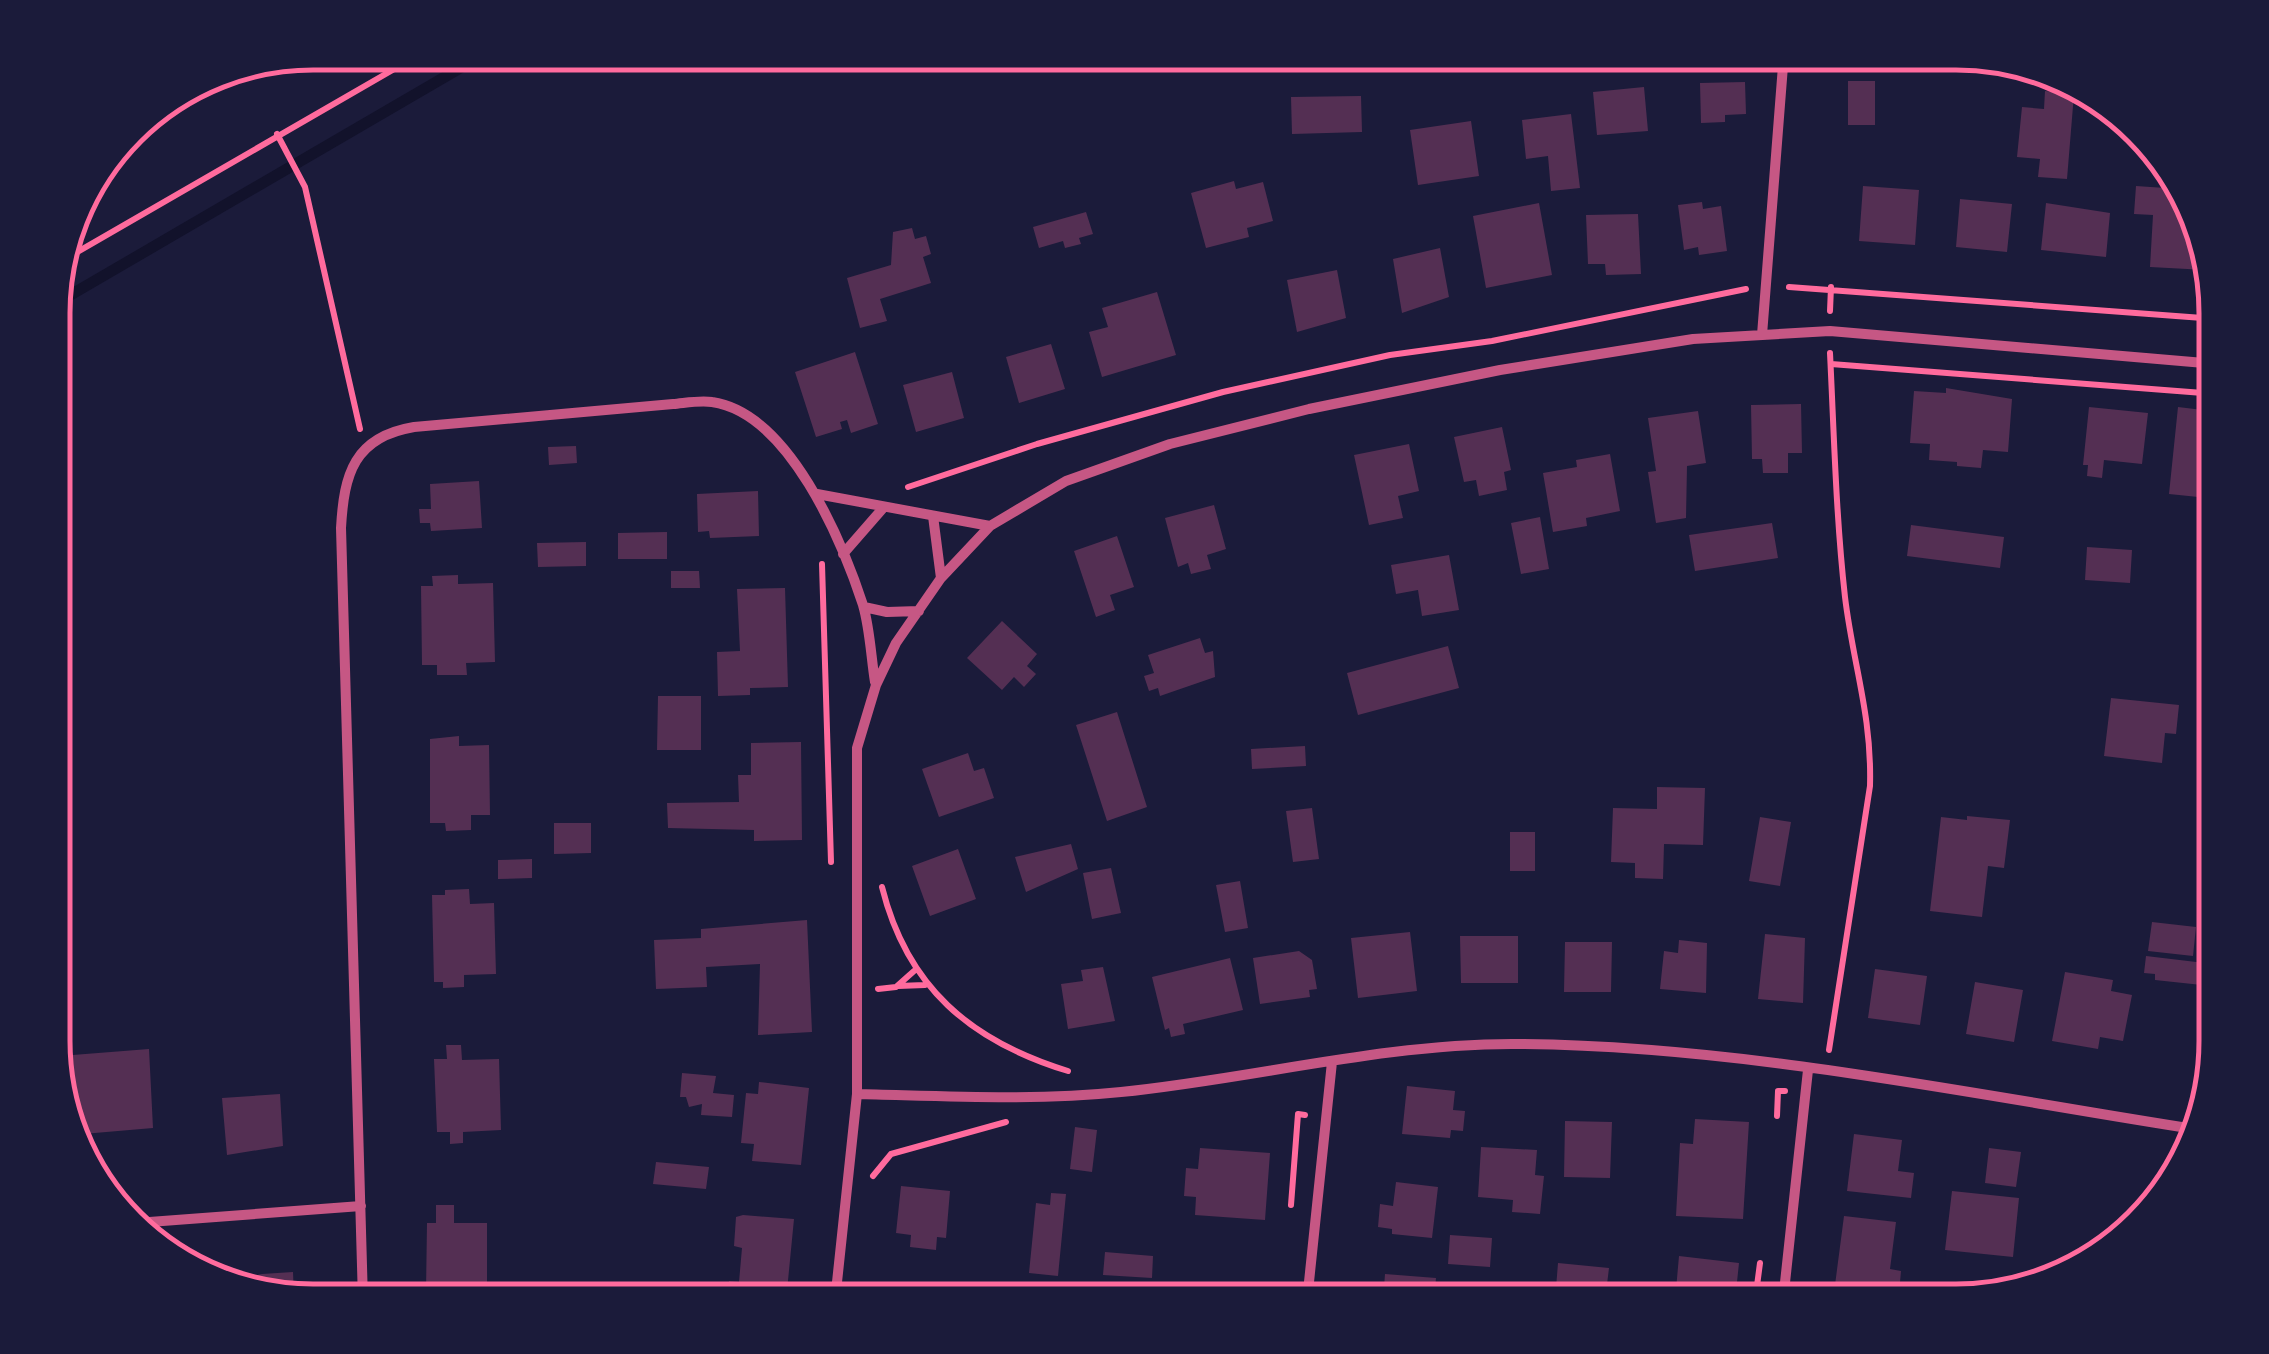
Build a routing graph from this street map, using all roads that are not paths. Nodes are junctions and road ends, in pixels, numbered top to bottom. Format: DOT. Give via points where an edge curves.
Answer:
graph roads {
  1 [pos="1783,70"];
  2 [pos="1762,336"];
  3 [pos="2198,362"];
  4 [pos="817,494"];
  5 [pos="884,507"];
  6 [pos="933,516"];
  7 [pos="990,526"];
  8 [pos="843,554"];
  9 [pos="941,578"];
  10 [pos="864,607"];
  11 [pos="919,611"];
  12 [pos="876,685"];
  13 [pos="1332,1062"];
  14 [pos="1808,1070"];
  15 [pos="856,1094"];
  16 [pos="2183,1127"];
  17 [pos="362,1206"];
  18 [pos="151,1222"];
  19 [pos="1308,1283"];
  20 [pos="1784,1283"];
  21 [pos="364,1284"];
  22 [pos="837,1284"];
  1 -- 2 [label="street"];
  2 -- 3 [label="street" via="1830,331"];
  2 -- 7 [label="street" via="1618,349 1243,425 1106,464"];
  4 -- 5 [label="street"];
  4 -- 8 [label="street"];
  4 -- 17 [label="street" via="759,426 711,402 394,430 354,459 343,488 341,528"];
  5 -- 6 [label="street"];
  5 -- 8 [label="street"];
  6 -- 7 [label="street"];
  6 -- 9 [label="street"];
  7 -- 9 [label="street"];
  8 -- 10 [label="street"];
  9 -- 11 [label="street"];
  10 -- 11 [label="street"];
  10 -- 12 [label="street"];
  11 -- 12 [label="street"];
  12 -- 15 [label="street" via="856,748"];
  13 -- 14 [label="street" via="1508,1044 1688,1054"];
  13 -- 15 [label="street" via="1040,1098"];
  13 -- 19 [label="street"];
  14 -- 16 [label="street"];
  14 -- 20 [label="street"];
  15 -- 22 [label="street"];
  17 -- 18 [label="street"];
  17 -- 21 [label="street"];
}
